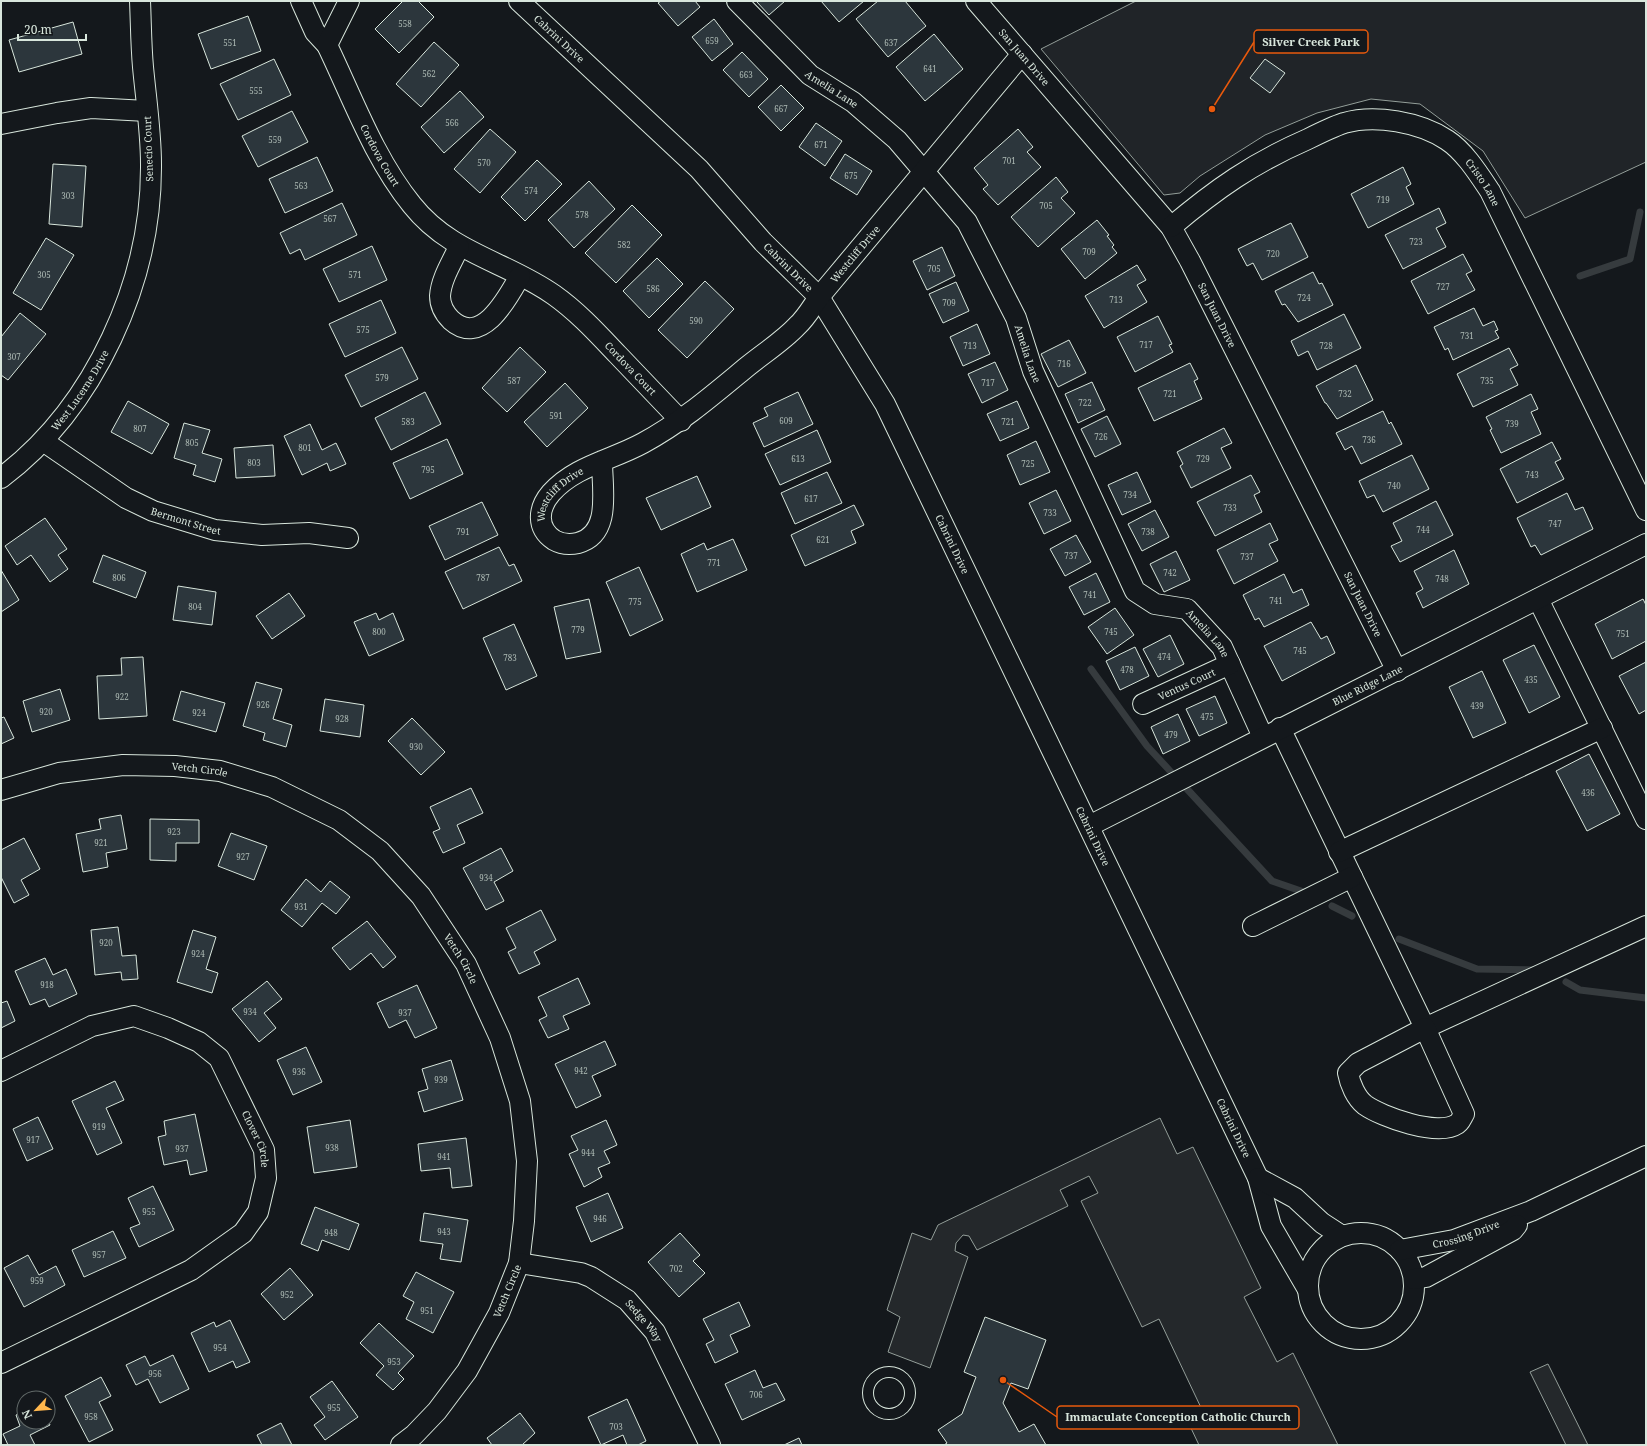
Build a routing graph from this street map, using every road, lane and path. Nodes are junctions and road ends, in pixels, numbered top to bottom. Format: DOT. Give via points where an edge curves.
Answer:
graph roads {
  1 [pos="140,1"];
  2 [pos="301,1"];
  3 [pos="349,1"];
  4 [pos="520,1"];
  5 [pos="737,1"];
  6 [pos="976,1"];
  7 [pos="327,44"];
  8 [pos="1022,54"];
  9 [pos="147,111"];
  10 [pos="1,124"];
  11 [pos="924,170"];
  12 [pos="1171,227"];
  13 [pos="459,246"];
  14 [pos="520,276"];
  15 [pos="133,284"];
  16 [pos="819,297"];
  17 [pos="681,421"];
  18 [pos="43,441"];
  19 [pos="602,462"];
  20 [pos="1,478"];
  21 [pos="1646,510"];
  22 [pos="348,538"];
  23 [pos="1646,544"];
  24 [pos="1538,599"];
  25 [pos="1230,664"];
  26 [pos="1397,671"];
  27 [pos="1142,704"];
  28 [pos="1602,728"];
  29 [pos="1271,732"];
  30 [pos="1,790"];
  31 [pos="1646,819"];
  32 [pos="1089,826"];
  33 [pos="1339,852"];
  34 [pos="1352,878"];
  35 [pos="1253,926"];
  36 [pos="1646,926"];
  37 [pos="1425,1028"];
  38 [pos="1,1071"];
  39 [pos="1646,1156"];
  40 [pos="1258,1178"];
  41 [pos="1531,1211"];
  42 [pos="1342,1236"];
  43 [pos="1400,1250"];
  44 [pos="519,1263"];
  45 [pos="1414,1279"];
  46 [pos="1307,1288"];
  47 [pos="1,1363"];
  48 [pos="908,1381"];
  49 [pos="414,1442"];
  50 [pos="710,1445"];
  1 -- 9 [label="street"];
  2 -- 7 [label="street, Cordova Court" via="316,32"];
  3 -- 7 [label="street"];
  4 -- 16 [label="street, Cabrini Drive" via="699,169 763,242"];
  5 -- 11 [label="street, Amelia Lane" via="810,75 853,102 897,140"];
  6 -- 8 [label="street, San Juan Drive"];
  7 -- 13 [label="street, Cordova Court" via="390,175 412,206 433,228"];
  8 -- 11 [label="street, Westcliff Drive"];
  8 -- 12 [label="street, San Juan Drive"];
  9 -- 10 [label="street, Senecio Court" via="90,108"];
  9 -- 15 [label="street, Senecio Court" via="151,164 148,218"];
  11 -- 16 [label="street, Westcliff Drive"];
  11 -- 25 [label="street, Amelia Lane" via="967,222 1016,318 1032,371 1135,591 1155,604 1187,609 1222,647"];
  12 -- 21 [label="street, Cristo Lane" via="1234,178 1276,153 1345,123 1379,120 1413,124 1447,140 1468,161 1490,191"];
  12 -- 26 [label="street, San Juan Drive"];
  13 -- 14 [label="street, Cordova Court"];
  13 -- 14 [label="street" via="442,286 440,303 445,313 462,326 473,328 495,316"];
  14 -- 17 [label="street, Cordova Court" via="555,296 591,327"];
  15 -- 18 [label="street, West Lucerne Drive" via="113,337 84,388"];
  16 -- 17 [label="street, Westcliff Drive" via="798,326"];
  16 -- 32 [label="street, Cabrini Drive" via="885,404"];
  17 -- 19 [label="street, Westcliff Drive" via="642,444"];
  18 -- 20 [label="street, West Lucerne Drive"];
  18 -- 22 [label="street, Bermont Street" via="126,498 153,511 215,530 262,535 309,533"];
  23 -- 24 [label="street, Blue Ridge Lane"];
  24 -- 26 [label="street, Blue Ridge Lane"];
  24 -- 28 [label="street"];
  25 -- 27 [label="street, Ventus Court"];
  25 -- 29 [label="street, Amelia Lane"];
  26 -- 29 [label="street, Blue Ridge Lane"];
  28 -- 31 [label="street"];
  28 -- 33 [label="street"];
  29 -- 32 [label="street, Blue Ridge Lane"];
  29 -- 33 [label="street, Amelia Lane"];
  30 -- 44 [label="street, Vetch Circle" via="59,773 123,765 175,766 220,771 272,787 339,820 380,851 421,896 466,964 500,1038 520,1101 527,1161"];
  32 -- 40 [label="street, Cabrini Drive"];
  33 -- 34 [label="street, Amelia Lane"];
  34 -- 35 [label="street"];
  34 -- 37 [label="street, Amelia Lane"];
  36 -- 37 [label="street"];
  37 -- 37 [label="street, Amelia Lane" via="1358,1063 1348,1073 1350,1084 1364,1104 1392,1118 1441,1129 1458,1124 1464,1114"];
  38 -- 47 [label="street, Clover Circle" via="92,1026 134,1016 168,1028 199,1042 219,1058 264,1150 266,1178 258,1212 243,1233 192,1270"];
  39 -- 41 [label="street, Crossing Drive"];
  40 -- 42 [label="street" via="1295,1198 1322,1223"];
  40 -- 46 [label="street, Cabrini Drive" via="1271,1226"];
  41 -- 43 [label="street, Crossing Drive" via="1454,1240"];
  41 -- 45 [label="street, Crossing Drive" via="1512,1230 1426,1277"];
  42 -- 43 [label="street" via="1357,1233 1373,1234"];
  42 -- 46 [label="street" via="1327,1245 1316,1257 1309,1272"];
  43 -- 45 [label="street" via="1409,1264"];
  44 -- 49 [label="street, Vetch Circle" via="499,1313 467,1371"];
  44 -- 50 [label="street, Sedge Way" via="581,1273 627,1300 655,1332"];
  45 -- 46 [label="street" via="1413,1296 1408,1312 1393,1328 1369,1339 1351,1339 1329,1329 1320,1321 1310,1305"];
  48 -- 48 [label="lane" via="911,1393 907,1405 898,1413 886,1414 875,1409 868,1398 869,1386 876,1376 887,1371 899,1373"];
}
